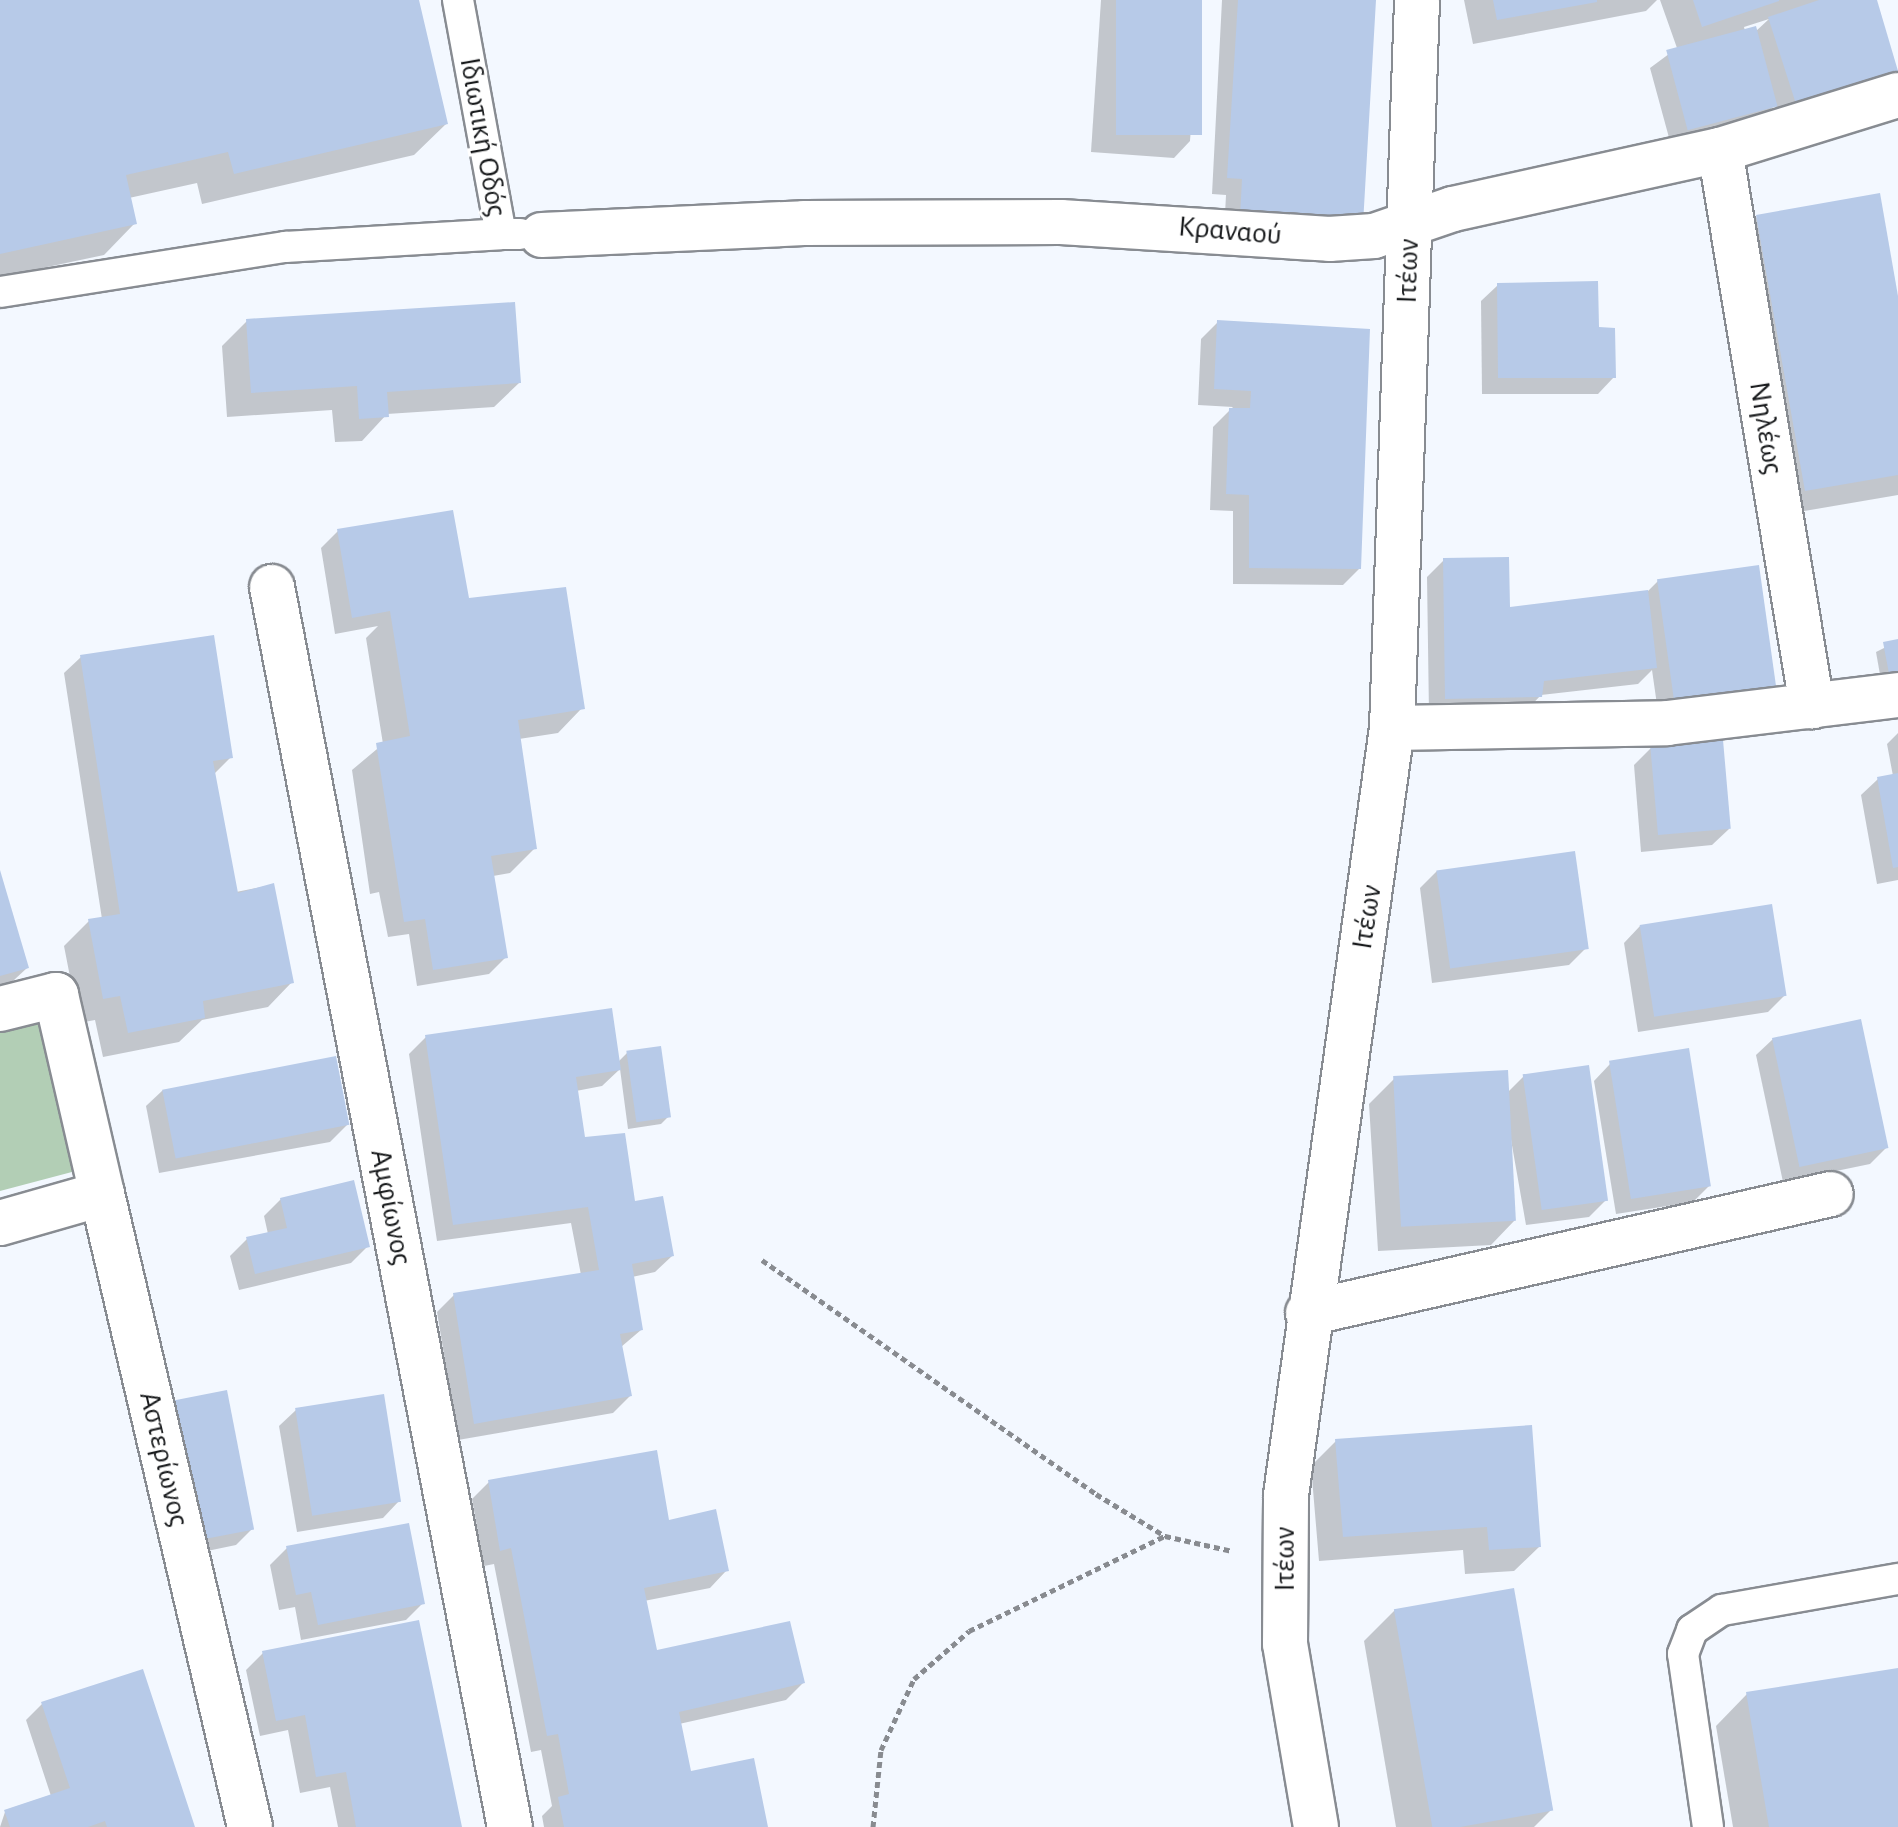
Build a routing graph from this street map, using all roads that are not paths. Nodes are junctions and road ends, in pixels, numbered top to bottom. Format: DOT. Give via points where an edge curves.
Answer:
graph roads {
  1 [pos="458,0"];
  2 [pos="1417,0"];
  3 [pos="1898,95"];
  4 [pos="1720,150"];
  5 [pos="1410,225"];
  6 [pos="522,234"];
  7 [pos="0,292"];
  8 [pos="272,587"];
  9 [pos="1898,695"];
  10 [pos="1812,706"];
  11 [pos="1392,728"];
  12 [pos="0,1009"];
  13 [pos="102,1194"];
  14 [pos="1831,1194"];
  15 [pos="0,1223"];
  16 [pos="1308,1313"];
  17 [pos="1898,1579"];
  18 [pos="250,1827"];
  19 [pos="510,1827"];
  20 [pos="1316,1827"];
  21 [pos="1708,1827"];
  1 -- 6 [label="lane, Ιδιωτική Οδός"];
  2 -- 5 [label="street, Ιτέων"];
  3 -- 4 [label="street, Κραναού"];
  4 -- 5 [label="street, Κραναού" via="1453,209"];
  4 -- 10 [label="street, Νηλέως"];
  5 -- 6 [label="street, Κραναού" via="1374,236 1329,239 1061,222 804,223"];
  5 -- 11 [label="street, Ιτέων"];
  6 -- 7 [label="lane" via="285,247"];
  8 -- 19 [label="street, Αμφίωνος"];
  9 -- 10 [label="street"];
  10 -- 11 [label="street" via="1667,723"];
  11 -- 16 [label="street, Ιτέων"];
  12 -- 13 [label="street, Αστερίωνος" via="56,995"];
  13 -- 15 [label="street"];
  13 -- 18 [label="street, Αστερίωνος"];
  14 -- 16 [label="street"];
  16 -- 20 [label="street, Ιτέων" via="1285,1547 1285,1644"];
  17 -- 21 [label="lane" via="1722,1610 1692,1630 1683,1654"];
}
